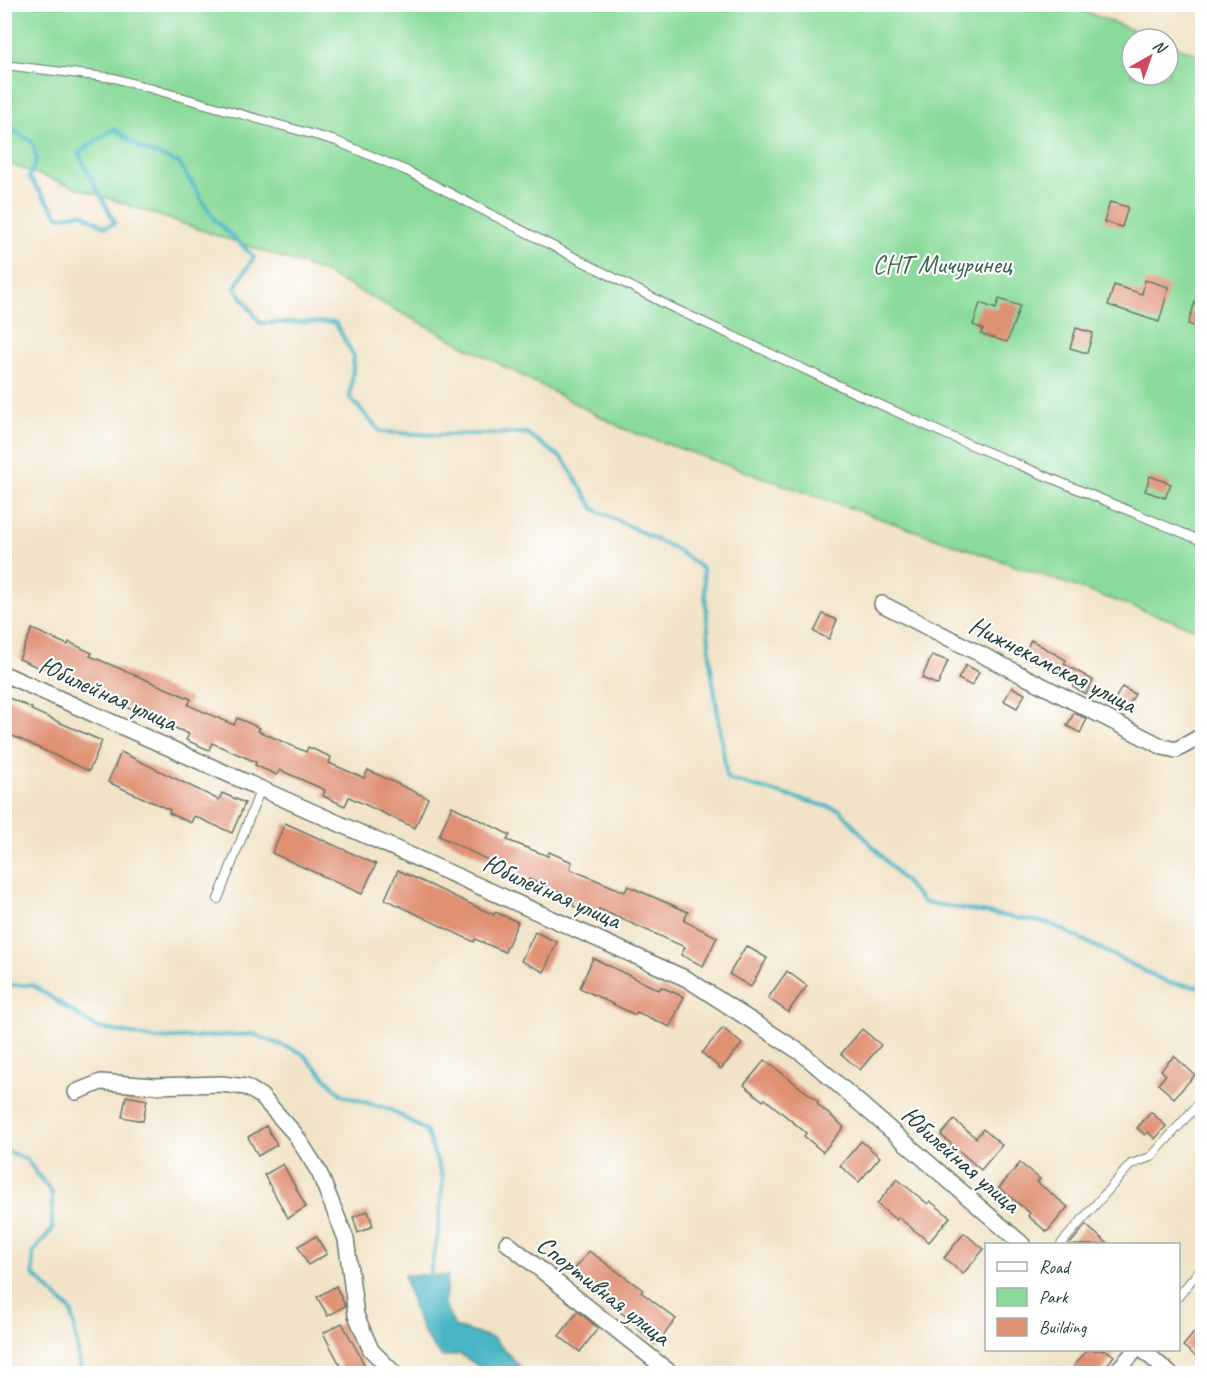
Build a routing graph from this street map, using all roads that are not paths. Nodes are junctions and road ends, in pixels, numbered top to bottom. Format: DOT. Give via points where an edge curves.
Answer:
graph roads {
  1 [pos="4,65"];
  2 [pos="1203,541"];
  3 [pos="882,604"];
  4 [pos="4,674"];
  5 [pos="1203,736"];
  6 [pos="262,787"];
  7 [pos="218,899"];
  8 [pos="76,1092"];
  9 [pos="1203,1100"];
  10 [pos="507,1243"];
  11 [pos="1020,1243"];
  12 [pos="1062,1243"];
  13 [pos="1203,1267"];
  14 [pos="1180,1296"];
  15 [pos="1135,1351"];
  16 [pos="1144,1351"];
  17 [pos="395,1374"];
  18 [pos="672,1374"];
  19 [pos="1114,1374"];
  20 [pos="1170,1374"];
  1 -- 2 [label="lane" via="114,78 336,141 407,171 671,307 867,399"];
  3 -- 5 [label="street, Нижнекамская улица" via="1163,747 1176,750"];
  4 -- 6 [label="street, Юбилейная улица"];
  6 -- 7 [label="lane"];
  6 -- 11 [label="street, Юбилейная улица" via="687,979 803,1054"];
  8 -- 17 [label="street" via="101,1082 154,1086 222,1084 246,1087 261,1096 296,1134 319,1172 346,1239 356,1315 372,1350"];
  9 -- 12 [label="lane" via="1151,1157 1131,1164"];
  10 -- 18 [label="street, Спортивная улица"];
  13 -- 14 [label="lane"];
  15 -- 19 [label="street"];
  16 -- 20 [label="street"];
}
